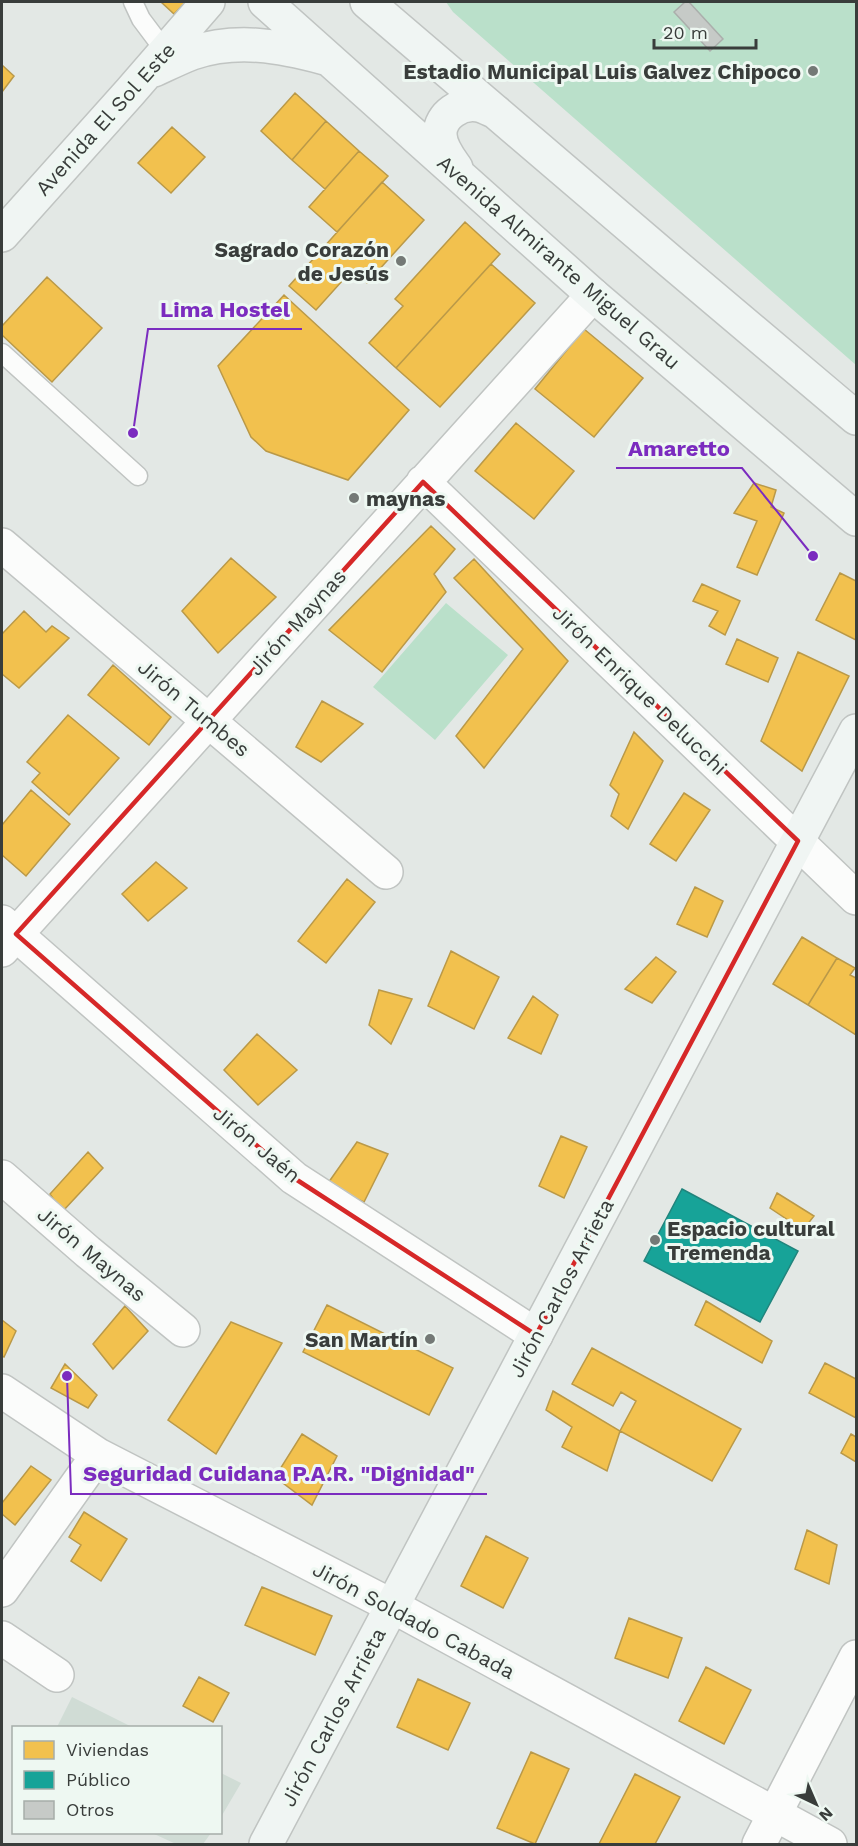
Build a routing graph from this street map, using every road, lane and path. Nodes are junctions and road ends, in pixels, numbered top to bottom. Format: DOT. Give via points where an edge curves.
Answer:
graph roads {
  1 [pos="133,2"];
  2 [pos="208,2"];
  3 [pos="265,2"];
  4 [pos="367,2"];
  5 [pos="401,2"];
  6 [pos="422,50"];
  7 [pos="329,59"];
  8 [pos="156,62"];
  9 [pos="496,112"];
  10 [pos="468,184"];
  11 [pos="2,235"];
  12 [pos="593,295"];
  13 [pos="2,353"];
  14 [pos="856,418"];
  15 [pos="138,476"];
  16 [pos="423,482"];
  17 [pos="856,519"];
  18 [pos="2,545"];
  19 [pos="208,721"];
  20 [pos="856,731"];
  21 [pos="798,841"];
  22 [pos="386,872"];
  23 [pos="856,898"];
  24 [pos="6,936"];
  25 [pos="2,1177"];
  26 [pos="183,1330"];
  27 [pos="536,1335"];
  28 [pos="2,1391"];
  29 [pos="98,1455"];
  30 [pos="2,1590"];
  31 [pos="392,1606"];
  32 [pos="2,1638"];
  33 [pos="856,1657"];
  34 [pos="57,1675"];
  35 [pos="775,1816"];
  36 [pos="266,1845"];
  37 [pos="759,1845"];
  38 [pos="830,1845"];
  1 -- 8 [label="lane"];
  2 -- 8 [label="main road, Avenida El Sol Este"];
  3 -- 7 [label="main road, Avenida Almirante Miguel Grau"];
  4 -- 6 [label="main road"];
  5 -- 6 [label="main road"];
  6 -- 9 [label="main road"];
  7 -- 8 [label="main road" via="284,47 238,44"];
  7 -- 10 [label="main road, Avenida Almirante Miguel Grau"];
  8 -- 11 [label="main road, Avenida El Sol Este"];
  9 -- 10 [label="main road" via="479,105 460,106 441,127 442,146"];
  9 -- 14 [label="main road"];
  10 -- 12 [label="main road, Avenida Almirante Miguel Grau"];
  12 -- 16 [label="street, Jirón Maynas"];
  12 -- 17 [label="main road, Avenida Almirante Miguel Grau"];
  13 -- 15 [label="lane"];
  16 -- 19 [label="street, Jirón Maynas"];
  16 -- 21 [label="street, Jirón Enrique Delucchi"];
  18 -- 19 [label="street, Jirón Tumbes"];
  19 -- 22 [label="street, Jirón Tumbes"];
  19 -- 24 [label="street, Jirón Maynas"];
  20 -- 21 [label="main road, Jirón Carlos Arrieta"];
  21 -- 23 [label="street, Jirón Enrique Delucchi"];
  21 -- 27 [label="main road, Jirón Carlos Arrieta"];
  24 -- 27 [label="street, Jirón Jaén" via="294,1178"];
  25 -- 26 [label="street, Jirón Maynas"];
  27 -- 31 [label="main road, Jirón Carlos Arrieta"];
  28 -- 29 [label="street, Jirón Soldado Cabada"];
  29 -- 30 [label="street"];
  29 -- 31 [label="street, Jirón Soldado Cabada"];
  31 -- 35 [label="street, Jirón Soldado Cabada"];
  31 -- 36 [label="main road, Jirón Carlos Arrieta"];
  32 -- 34 [label="street"];
  33 -- 35 [label="street"];
  35 -- 37 [label="street"];
  35 -- 38 [label="street, Jirón Soldado Cabada"];
}
